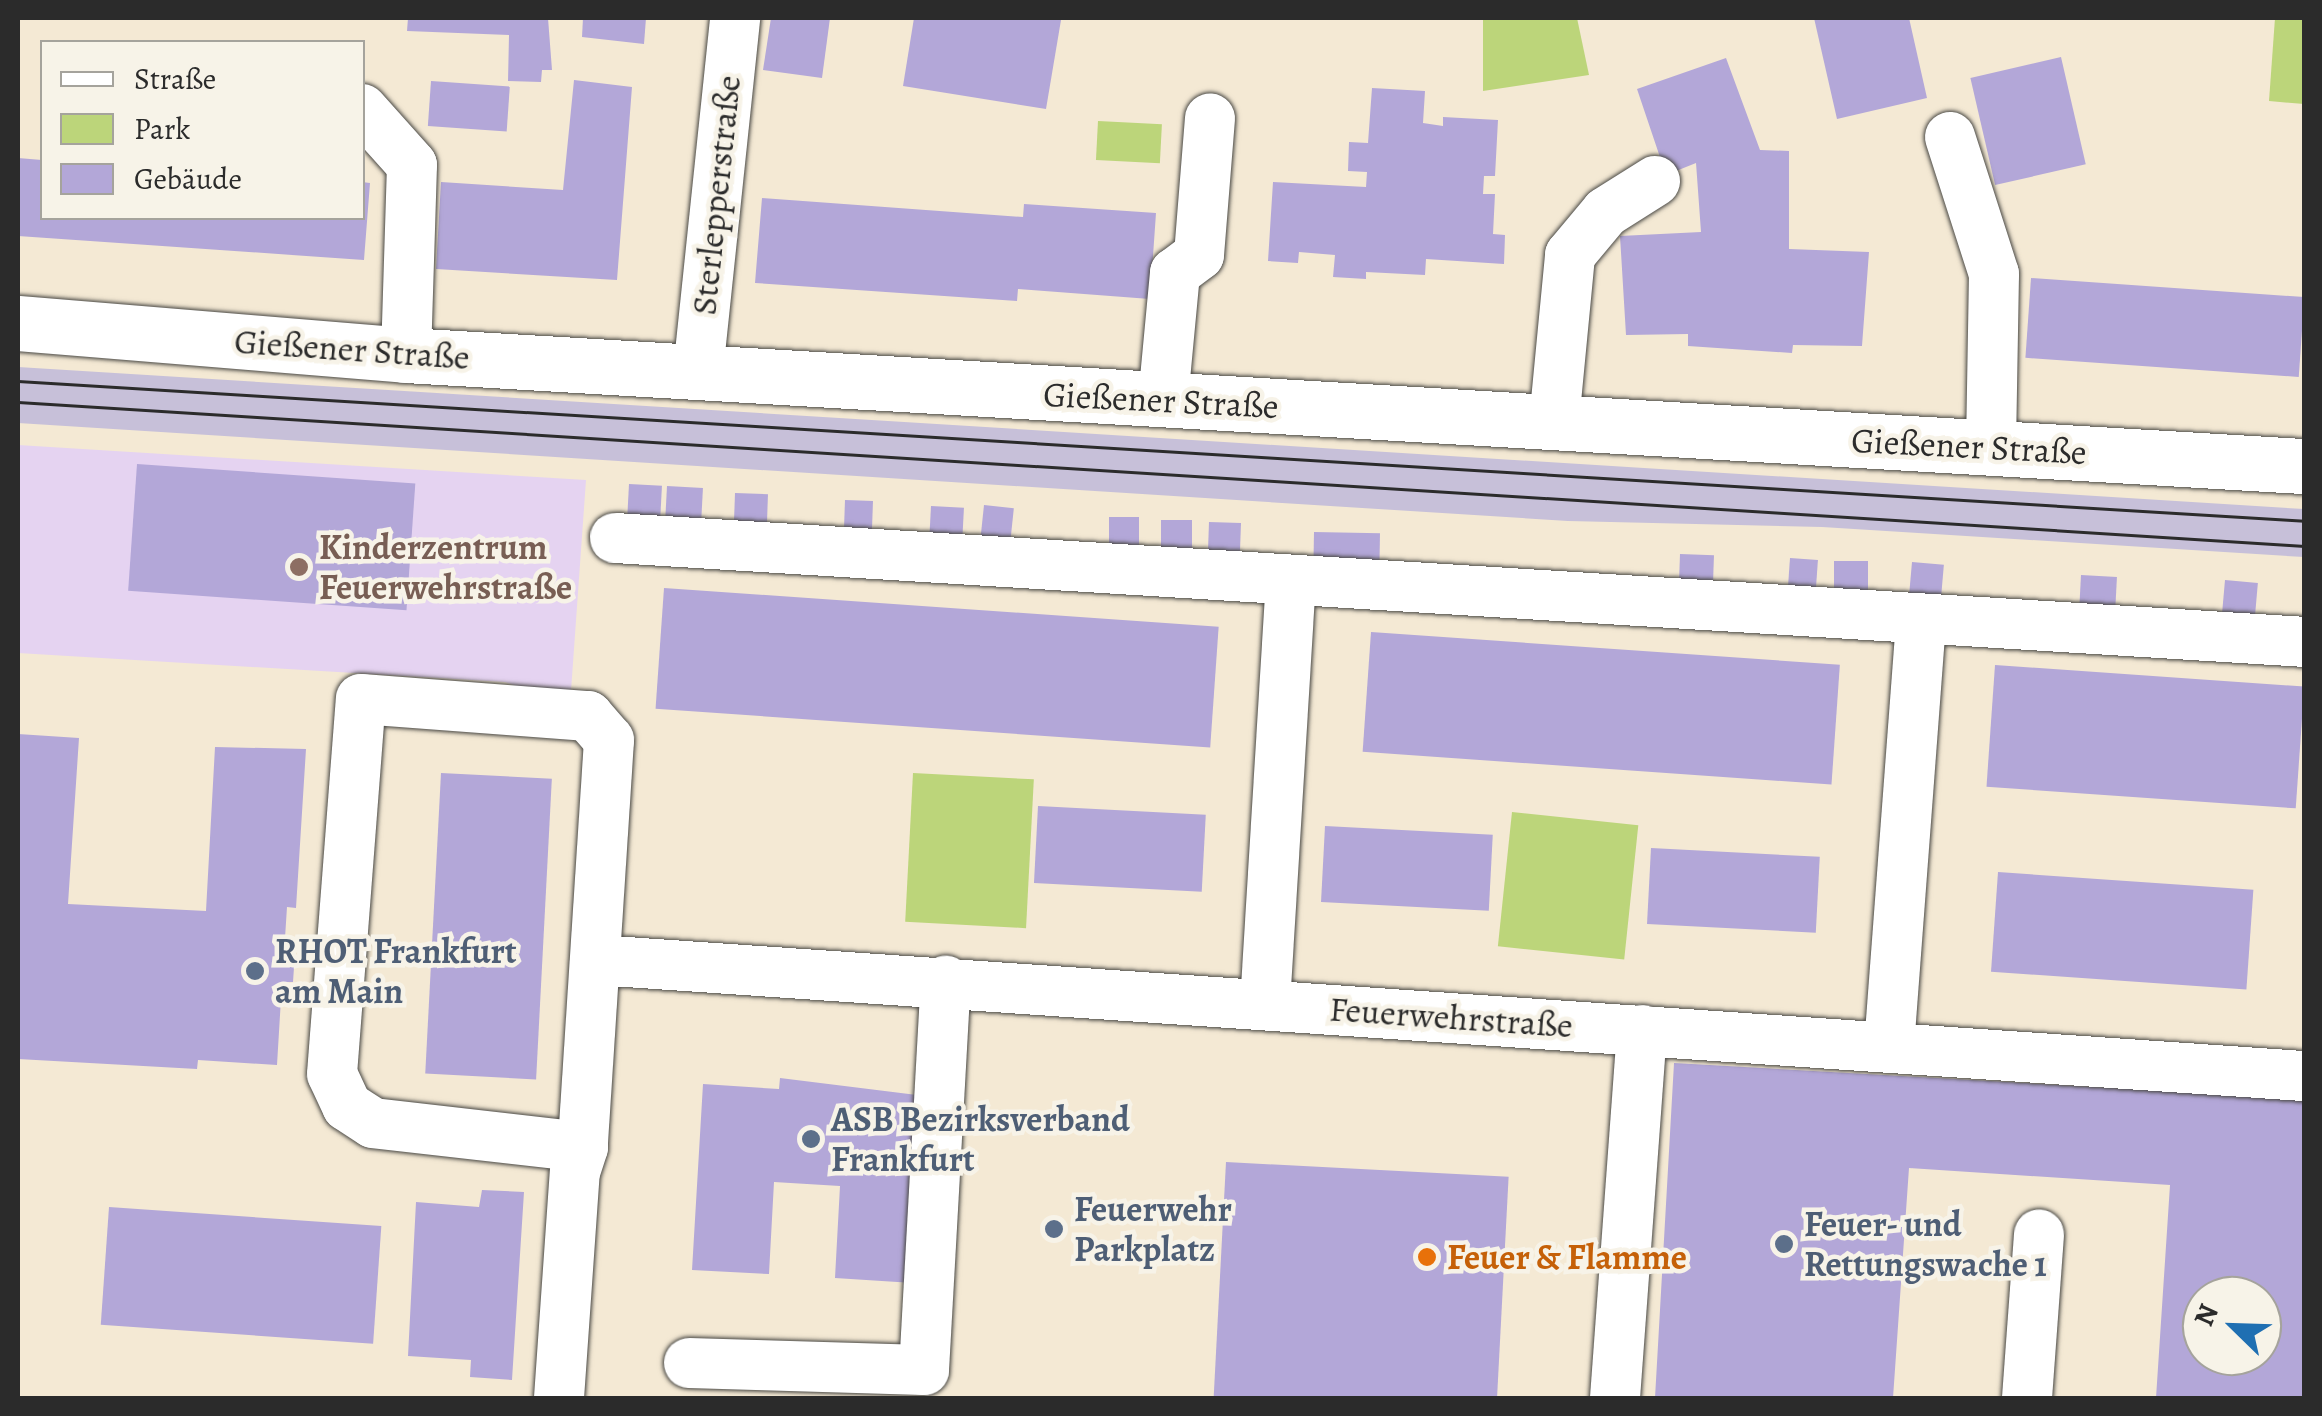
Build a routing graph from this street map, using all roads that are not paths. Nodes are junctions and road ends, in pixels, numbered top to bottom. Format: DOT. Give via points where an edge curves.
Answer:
graph roads {
  1 [pos="735,18"];
  2 [pos="365,113"];
  3 [pos="1210,118"];
  4 [pos="1950,137"];
  5 [pos="1656,182"];
  6 [pos="18,323"];
  7 [pos="406,355"];
  8 [pos="698,372"];
  9 [pos="1163,400"];
  10 [pos="1554,422"];
  11 [pos="1991,447"];
  12 [pos="2304,466"];
  13 [pos="615,538"];
  14 [pos="1291,582"];
  15 [pos="1921,622"];
  16 [pos="2304,642"];
  17 [pos="596,960"];
  18 [pos="946,981"];
  19 [pos="1265,1004"];
  20 [pos="1642,1030"];
  21 [pos="1889,1047"];
  22 [pos="2304,1076"];
  23 [pos="583,1147"];
  24 [pos="2039,1234"];
  25 [pos="689,1363"];
  26 [pos="559,1398"];
  27 [pos="1616,1398"];
  28 [pos="2027,1398"];
  1 -- 8 [label="street, Sterlepperstraße"];
  2 -- 7 [label="street" via="412,164"];
  3 -- 9 [label="street" via="1199,255 1175,273"];
  4 -- 11 [label="street" via="1994,274"];
  5 -- 10 [label="street" via="1606,212 1570,255"];
  6 -- 7 [label="main road, Gießener Straße"];
  7 -- 8 [label="main road, Gießener Straße"];
  8 -- 9 [label="main road, Gießener Straße"];
  9 -- 10 [label="main road, Gießener Straße"];
  10 -- 11 [label="main road, Gießener Straße"];
  11 -- 12 [label="main road, Gießener Straße"];
  13 -- 14 [label="street"];
  14 -- 15 [label="street"];
  14 -- 19 [label="street"];
  15 -- 16 [label="street"];
  15 -- 21 [label="street"];
  17 -- 18 [label="street, Feuerwehrstraße"];
  17 -- 23 [label="street"];
  17 -- 23 [label="street" via="608,740 588,716 361,699 332,1074 347,1106 373,1123"];
  18 -- 19 [label="street, Feuerwehrstraße"];
  18 -- 25 [label="street" via="924,1370"];
  19 -- 20 [label="street, Feuerwehrstraße"];
  20 -- 21 [label="street, Feuerwehrstraße"];
  20 -- 27 [label="street"];
  21 -- 22 [label="street, Feuerwehrstraße"];
  23 -- 26 [label="street" via="575,1172"];
  24 -- 28 [label="street"];
}
